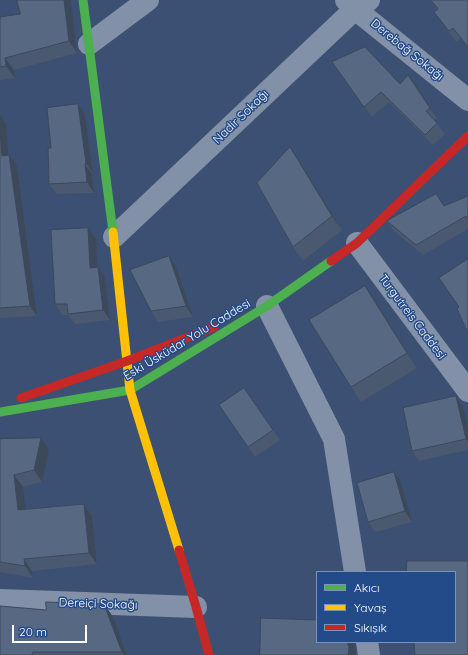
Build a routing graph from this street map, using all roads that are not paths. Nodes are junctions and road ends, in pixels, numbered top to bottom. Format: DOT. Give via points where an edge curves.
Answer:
graph roads {
  1 [pos="83,0"];
  2 [pos="148,0"];
  3 [pos="357,3"];
  4 [pos="89,44"];
  5 [pos="468,100"];
  6 [pos="468,136"];
  7 [pos="114,237"];
  8 [pos="357,243"];
  9 [pos="267,306"];
  10 [pos="127,360"];
  11 [pos="130,390"];
  12 [pos="468,391"];
  13 [pos="0,406"];
  14 [pos="0,412"];
  15 [pos="356,571"];
  16 [pos="0,600"];
  17 [pos="196,607"];
  18 [pos="367,643"];
  19 [pos="209,655"];
  20 [pos="369,655"];
  1 -- 4 [label="street"];
  2 -- 4 [label="street"];
  3 -- 5 [label="street, Derebağ Sokağı"];
  3 -- 7 [label="street, Nadir Sokağı"];
  4 -- 7 [label="street"];
  6 -- 8 [label="street, Eski Üsküdar Yolu Caddesi"];
  7 -- 10 [label="street"];
  8 -- 9 [label="street, Eski Üsküdar Yolu Caddesi"];
  8 -- 12 [label="street, Turgutreis Caddesi"];
  9 -- 10 [label="street, Eski Üsküdar Yolu Caddesi"];
  9 -- 11 [label="street, Eski Üsküdar Yolu Caddesi"];
  9 -- 15 [label="street" via="334,439"];
  10 -- 11 [label="street"];
  10 -- 13 [label="street, Eski Üsküdar Yolu Caddesi"];
  11 -- 14 [label="street, Eski Üsküdar Yolu Caddesi"];
  11 -- 17 [label="street"];
  16 -- 17 [label="street, Dereiçi Sokağı"];
  17 -- 19 [label="street"];
  18 -- 20 [label="street"];
}
